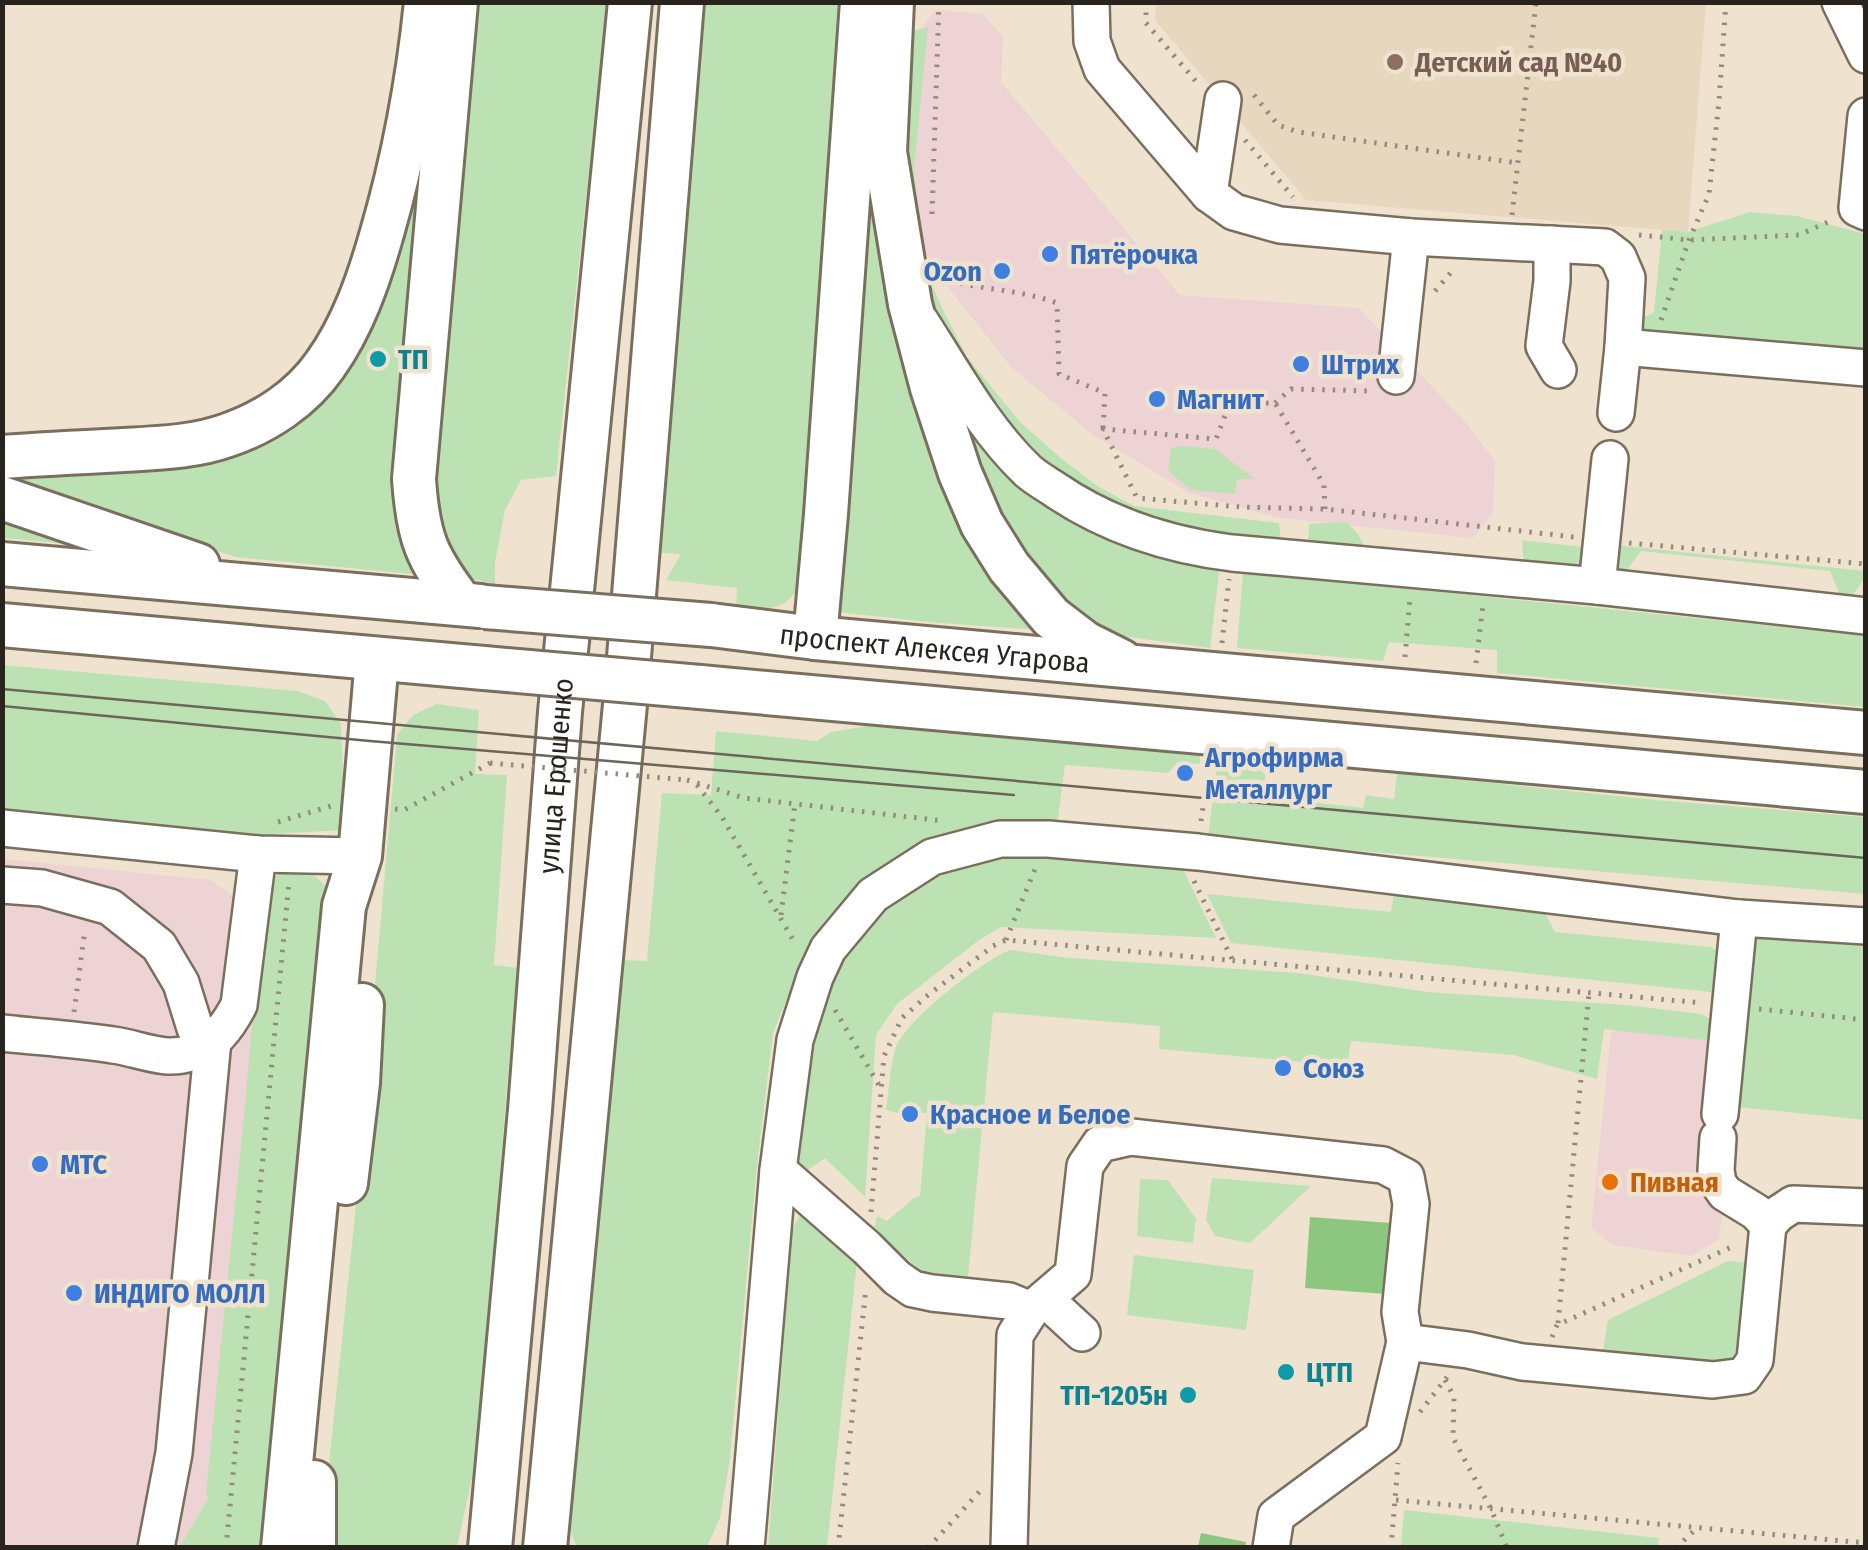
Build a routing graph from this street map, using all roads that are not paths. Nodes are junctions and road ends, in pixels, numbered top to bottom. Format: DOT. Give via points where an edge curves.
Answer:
graph roads {
  1 [pos="426,2"];
  2 [pos="456,2"];
  3 [pos="630,2"];
  4 [pos="682,2"];
  5 [pos="862,2"];
  6 [pos="892,2"];
  7 [pos="1091,2"];
  8 [pos="1840,2"];
  9 [pos="1866,55"];
  10 [pos="1231,100"];
  11 [pos="1866,116"];
  12 [pos="1209,194"];
  13 [pos="1861,210"];
  14 [pos="1410,237"];
  15 [pos="1552,244"];
  16 [pos="924,290"];
  17 [pos="1637,348"];
  18 [pos="1866,368"];
  19 [pos="1558,370"];
  20 [pos="1396,376"];
  21 [pos="1616,413"];
  22 [pos="2,457"];
  23 [pos="1610,460"];
  24 [pos="2,498"];
  25 [pos="2,564"];
  26 [pos="1597,586"];
  27 [pos="264,588"];
  28 [pos="473,606"];
  29 [pos="1866,616"];
  30 [pos="1052,617"];
  31 [pos="2,625"];
  32 [pos="815,638"];
  33 [pos="377,659"];
  34 [pos="1039,659"];
  35 [pos="1130,666"];
  36 [pos="1029,718"];
  37 [pos="1866,732"];
  38 [pos="1866,792"];
  39 [pos="2,828"];
  40 [pos="274,854"];
  41 [pos="360,856"];
  42 [pos="2,885"];
  43 [pos="1739,918"];
  44 [pos="1866,926"];
  45 [pos="2,1033"];
  46 [pos="213,1040"];
  47 [pos="778,1170"];
  48 [pos="1866,1207"];
  49 [pos="1768,1225"];
  50 [pos="1038,1305"];
  51 [pos="1082,1333"];
  52 [pos="1405,1342"];
  53 [pos="749,1490"];
  54 [pos="487,1535"];
  55 [pos="550,1536"];
  56 [pos="156,1548"];
  57 [pos="283,1548"];
  58 [pos="314,1548"];
  59 [pos="723,1548"];
  60 [pos="746,1548"];
  61 [pos="1010,1548"];
  62 [pos="1271,1548"];
  1 -- 22 [label="main road" via="400,171 370,276 325,366 267,418 226,436 182,446"];
  2 -- 28 [label="main road" via="414,479 427,554"];
  3 -- 54 [label="main road, улица Ерошенко"];
  4 -- 55 [label="main road"];
  5 -- 32 [label="main road"];
  6 -- 16 [label="main road" via="885,152"];
  7 -- 12 [label="street" via="1092,41 1102,69"];
  8 -- 9 [label="street"];
  10 -- 12 [label="street"];
  11 -- 13 [label="street"];
  12 -- 14 [label="street" via="1234,212 1280,224"];
  14 -- 15 [label="street"];
  14 -- 20 [label="street"];
  15 -- 17 [label="street" via="1605,248 1618,256"];
  15 -- 19 [label="street" via="1544,346"];
  16 -- 26 [label="street" via="984,421 1029,472 1138,534 1194,548"];
  16 -- 30 [label="main road" via="932,388 954,456 982,524"];
  17 -- 18 [label="street"];
  17 -- 21 [label="street"];
  23 -- 26 [label="street"];
  24 -- 27 [label="main road"];
  25 -- 27 [label="main road, проспект Алексея Угарова"];
  26 -- 29 [label="street"];
  27 -- 28 [label="main road, проспект Алексея Угарова"];
  28 -- 32 [label="main road, проспект Алексея Угарова, bridge"];
  30 -- 34 [label="main road" via="1059,641"];
  30 -- 35 [label="main road"];
  31 -- 33 [label="main road"];
  32 -- 34 [label="main road, проспект Алексея Угарова"];
  33 -- 36 [label="main road, bridge"];
  33 -- 41 [label="main road"];
  34 -- 35 [label="main road, проспект Алексея Угарова"];
  34 -- 36 [label="main road"];
  35 -- 37 [label="main road, проспект Алексея Угарова"];
  36 -- 38 [label="main road"];
  39 -- 40 [label="street"];
  40 -- 41 [label="street"];
  40 -- 46 [label="street" via="240,1005"];
  41 -- 57 [label="main road" via="344,906"];
  41 -- 58 [label="main road" via="371,906 316,1462"];
  42 -- 46 [label="street" via="42,888 110,907 158,946 181,983 195,1028"];
  43 -- 44 [label="street"];
  43 -- 47 [label="street" via="1198,852 1000,839 932,857 873,895 828,948 795,1040"];
  43 -- 49 [label="street" via="1716,1170 1724,1192"];
  45 -- 46 [label="street" via="169,1057"];
  46 -- 56 [label="street" via="174,1452"];
  47 -- 50 [label="street" via="914,1288"];
  47 -- 53 [label="street"];
  48 -- 49 [label="street" via="1792,1204"];
  49 -- 52 [label="street" via="1755,1360 1744,1376 1713,1380 1522,1362"];
  50 -- 51 [label="street"];
  50 -- 52 [label="street" via="1073,1274 1085,1166 1100,1144 1130,1137 1383,1165 1406,1177 1411,1204 1400,1312"];
  50 -- 61 [label="street" via="1014,1335"];
  52 -- 62 [label="street" via="1391,1438 1276,1516"];
  53 -- 59 [label="street"];
  53 -- 60 [label="street"];
}
